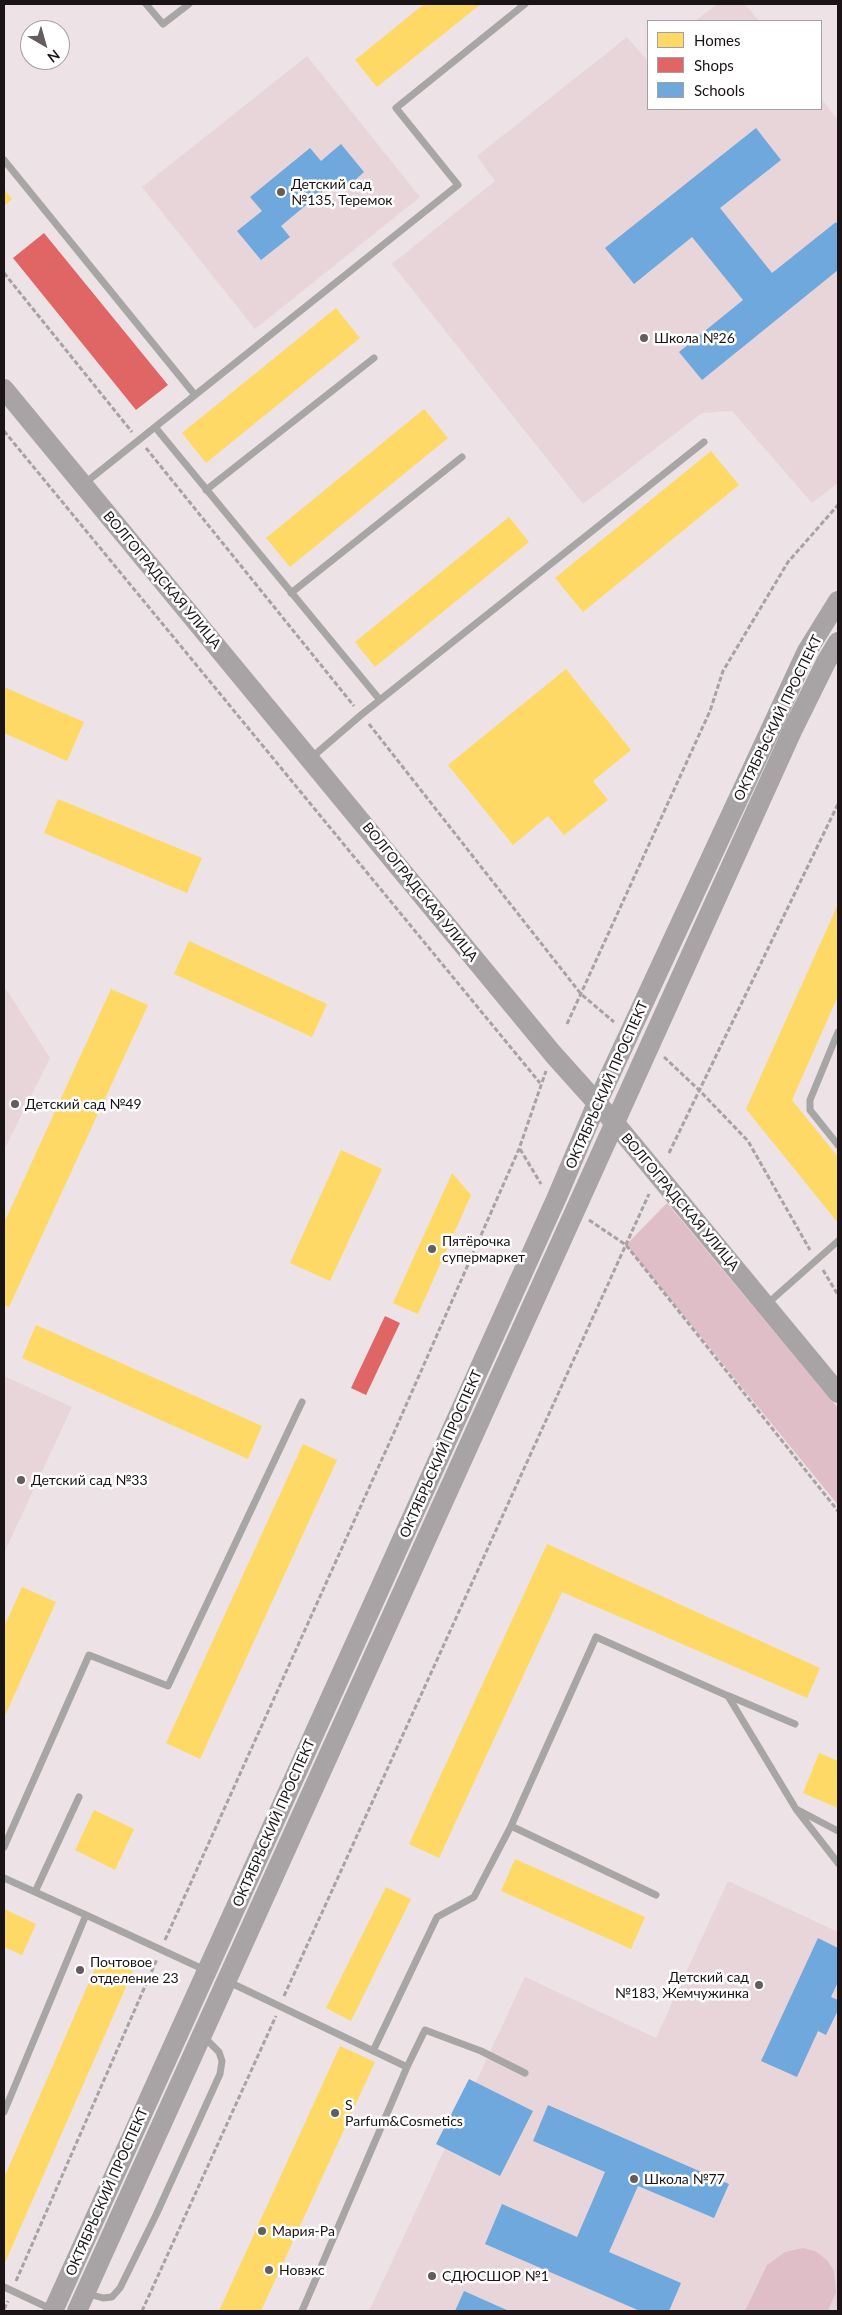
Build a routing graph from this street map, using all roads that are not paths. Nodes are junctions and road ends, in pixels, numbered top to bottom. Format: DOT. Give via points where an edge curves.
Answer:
graph roads {
  1 [pos="146,4"];
  2 [pos="189,4"];
  3 [pos="525,4"];
  4 [pos="4,160"];
  5 [pos="374,358"];
  6 [pos="4,389"];
  7 [pos="195,395"];
  8 [pos="155,428"];
  9 [pos="704,442"];
  10 [pos="462,457"];
  11 [pos="83,485"];
  12 [pos="206,490"];
  13 [pos="291,593"];
  14 [pos="838,601"];
  15 [pos="838,642"];
  16 [pos="380,700"];
  17 [pos="310,759"];
  18 [pos="838,1032"];
  19 [pos="597,1103"];
  20 [pos="614,1122"];
  21 [pos="838,1145"];
  22 [pos="838,1241"];
  23 [pos="766,1305"];
  24 [pos="838,1393"];
  25 [pos="302,1402"];
  26 [pos="728,1696"];
  27 [pos="795,1724"];
  28 [pos="79,1797"];
  29 [pos="796,1809"];
  30 [pos="511,1826"];
  31 [pos="838,1830"];
  32 [pos="4,1847"];
  33 [pos="838,1864"];
  34 [pos="4,1878"];
  35 [pos="35,1892"];
  36 [pos="656,1895"];
  37 [pos="86,1915"];
  38 [pos="207,1971"];
  39 [pos="226,1981"];
  40 [pos="202,2035"];
  41 [pos="373,2051"];
  42 [pos="407,2067"];
  43 [pos="525,2073"];
  44 [pos="4,2112"];
  45 [pos="4,2287"];
  46 [pos="81,2302"];
  47 [pos="54,2311"];
  48 [pos="302,2311"];
  1 -- 2 [label="lane" via="163,24"];
  3 -- 7 [label="lane" via="396,108 458,185"];
  4 -- 7 [label="lane"];
  5 -- 12 [label="lane"];
  6 -- 11 [label="main road, ВОЛГОГРАДСКАЯ УЛИЦА"];
  7 -- 8 [label="lane"];
  8 -- 11 [label="lane"];
  8 -- 12 [label="lane"];
  9 -- 16 [label="lane"];
  10 -- 13 [label="lane"];
  11 -- 17 [label="main road, ВОЛГОГРАДСКАЯ УЛИЦА"];
  12 -- 13 [label="lane"];
  13 -- 16 [label="lane"];
  14 -- 19 [label="main road, ОКТЯБРЬСКИЙ ПРОСПЕКТ" via="803,659"];
  15 -- 20 [label="main road, ОКТЯБРЬСКИЙ ПРОСПЕКТ" via="794,729"];
  16 -- 17 [label="lane"];
  17 -- 19 [label="main road, ВОЛГОГРАДСКАЯ УЛИЦА"];
  18 -- 21 [label="lane" via="810,1100 810,1110"];
  19 -- 20 [label="main road, ВОЛГОГРАДСКАЯ УЛИЦА"];
  19 -- 38 [label="main road, ОКТЯБРЬСКИЙ ПРОСПЕКТ"];
  20 -- 23 [label="main road, ВОЛГОГРАДСКАЯ УЛИЦА"];
  20 -- 39 [label="main road, ОКТЯБРЬСКИЙ ПРОСПЕКТ"];
  22 -- 23 [label="lane"];
  23 -- 24 [label="main road, ВОЛГОГРАДСКАЯ УЛИЦА"];
  25 -- 32 [label="lane" via="168,1686 89,1656"];
  26 -- 27 [label="lane"];
  26 -- 29 [label="lane"];
  26 -- 30 [label="lane" via="596,1637"];
  28 -- 35 [label="lane"];
  29 -- 31 [label="lane"];
  29 -- 33 [label="lane"];
  30 -- 36 [label="lane"];
  30 -- 41 [label="lane" via="474,1897 437,1918"];
  34 -- 35 [label="lane"];
  35 -- 37 [label="lane"];
  37 -- 38 [label="lane"];
  37 -- 44 [label="lane"];
  38 -- 47 [label="main road, ОКТЯБРЬСКИЙ ПРОСПЕКТ"];
  39 -- 40 [label="main road, ОКТЯБРЬСКИЙ ПРОСПЕКТ"];
  39 -- 41 [label="lane"];
  40 -- 46 [label="main road, ОКТЯБРЬСКИЙ ПРОСПЕКТ"];
  40 -- 46 [label="lane" via="219,2052 222,2061 220,2074 120,2288 112,2297"];
  41 -- 42 [label="lane"];
  42 -- 43 [label="lane" via="425,2030 481,2051"];
  42 -- 48 [label="lane"];
  45 -- 47 [label="lane"];
}
